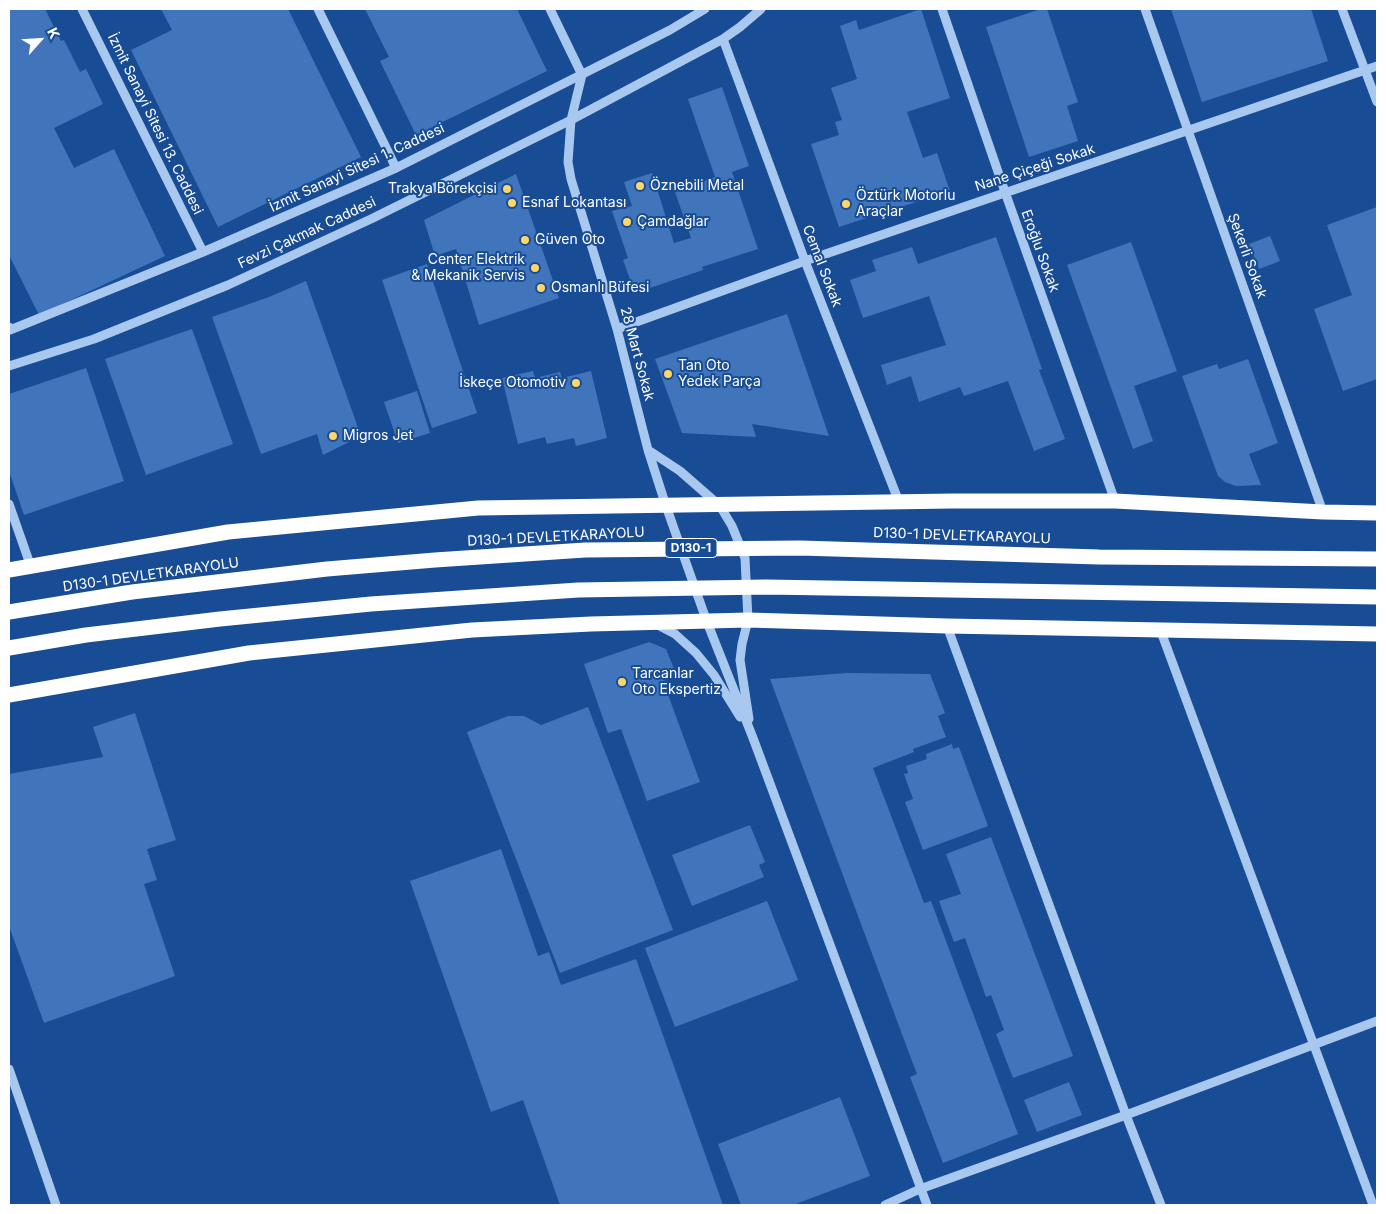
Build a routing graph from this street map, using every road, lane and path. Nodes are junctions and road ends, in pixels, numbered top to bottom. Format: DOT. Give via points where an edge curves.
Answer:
graph roads {
  1 [pos="82,9"];
  2 [pos="318,9"];
  3 [pos="550,9"];
  4 [pos="705,9"];
  5 [pos="761,9"];
  6 [pos="942,9"];
  7 [pos="1145,9"];
  8 [pos="1342,9"];
  9 [pos="723,39"];
  10 [pos="1377,66"];
  11 [pos="1364,70"];
  12 [pos="582,75"];
  13 [pos="1377,102"];
  14 [pos="571,120"];
  15 [pos="1188,131"];
  16 [pos="396,168"];
  17 [pos="1005,192"];
  18 [pos="203,252"];
  19 [pos="805,261"];
  20 [pos="9,329"];
  21 [pos="617,329"];
  22 [pos="9,366"];
  23 [pos="648,450"];
  24 [pos="1115,501"];
  25 [pos="899,502"];
  26 [pos="9,504"];
  27 [pos="666,506"];
  28 [pos="720,506"];
  29 [pos="1323,512"];
  30 [pos="1377,513"];
  31 [pos="1377,559"];
  32 [pos="31,567"];
  33 [pos="9,570"];
  34 [pos="1377,597"];
  35 [pos="9,612"];
  36 [pos="748,620"];
  37 [pos="652,622"];
  38 [pos="707,622"];
  39 [pos="947,626"];
  40 [pos="1160,629"];
  41 [pos="1376,636"];
  42 [pos="9,648"];
  43 [pos="12,694"];
  44 [pos="753,738"];
  45 [pos="1377,1021"];
  46 [pos="1314,1045"];
  47 [pos="9,1069"];
  48 [pos="1126,1115"];
  49 [pos="920,1189"];
  50 [pos="56,1205"];
  51 [pos="885,1205"];
  52 [pos="928,1205"];
  53 [pos="1161,1205"];
  54 [pos="1373,1205"];
  1 -- 18 [label="street, İzmit Sanayi Sitesi 13. Caddesi"];
  2 -- 16 [label="street"];
  3 -- 12 [label="street"];
  4 -- 12 [label="street, İzmit Sanayi Sitesi 1. Caddesi"];
  5 -- 9 [label="street, Fevzi Çakmak Caddesi"];
  6 -- 17 [label="street, Eroğlu Sokak"];
  7 -- 15 [label="street, Şekerli Sokak"];
  8 -- 11 [label="street"];
  9 -- 14 [label="street, Fevzi Çakmak Caddesi"];
  9 -- 19 [label="street, Cemal Sokak"];
  10 -- 11 [label="street, Nane Çiçeği Sokak"];
  11 -- 13 [label="street"];
  11 -- 15 [label="street, Nane Çiçeği Sokak"];
  12 -- 14 [label="street, 28 Mart Sokak"];
  12 -- 16 [label="street, İzmit Sanayi Sitesi 1. Caddesi"];
  14 -- 21 [label="street, 28 Mart Sokak" via="568,162 571,179"];
  14 -- 22 [label="street, Fevzi Çakmak Caddesi" via="228,285 94,339"];
  15 -- 17 [label="street, Nane Çiçeği Sokak"];
  15 -- 29 [label="street, Şekerli Sokak"];
  16 -- 18 [label="street, İzmit Sanayi Sitesi 1. Caddesi"];
  17 -- 19 [label="street, Nane Çiçeği Sokak"];
  17 -- 24 [label="street, Eroğlu Sokak"];
  18 -- 20 [label="street, İzmit Sanayi Sitesi 1. Caddesi"];
  19 -- 21 [label="street, Nane Çiçeği Sokak"];
  19 -- 25 [label="street, Cemal Sokak"];
  21 -- 23 [label="street, 28 Mart Sokak"];
  23 -- 27 [label="street, 28 Mart Sokak"];
  23 -- 28 [label="street"];
  24 -- 25 [label="highway"];
  24 -- 29 [label="highway"];
  25 -- 28 [label="highway"];
  26 -- 32 [label="street"];
  27 -- 28 [label="highway"];
  27 -- 32 [label="highway" via="478,508 228,532"];
  27 -- 38 [label="street, 28 Mart Sokak"];
  28 -- 36 [label="street" via="745,558"];
  29 -- 30 [label="highway"];
  31 -- 35 [label="highway, D130-1 DEVLETKARAYOLU / D130-1, bridge" via="1099,557 800,548 585,550 327,569 132,592"];
  32 -- 33 [label="highway"];
  34 -- 42 [label="highway, bridge" via="766,587 578,590 371,604 220,619"];
  36 -- 38 [label="highway"];
  36 -- 39 [label="highway"];
  36 -- 44 [label="street" via="740,660"];
  37 -- 38 [label="highway"];
  37 -- 43 [label="highway" via="472,630 249,653"];
  37 -- 44 [label="street" via="675,634 696,653 714,675"];
  38 -- 44 [label="street, 28 Mart Sokak"];
  39 -- 40 [label="highway"];
  39 -- 48 [label="street"];
  40 -- 41 [label="highway"];
  40 -- 46 [label="street"];
  44 -- 49 [label="street"];
  45 -- 46 [label="street"];
  46 -- 48 [label="street"];
  46 -- 54 [label="street"];
  47 -- 50 [label="street"];
  48 -- 49 [label="street"];
  48 -- 53 [label="street"];
  49 -- 51 [label="street"];
  49 -- 52 [label="street"];
}
